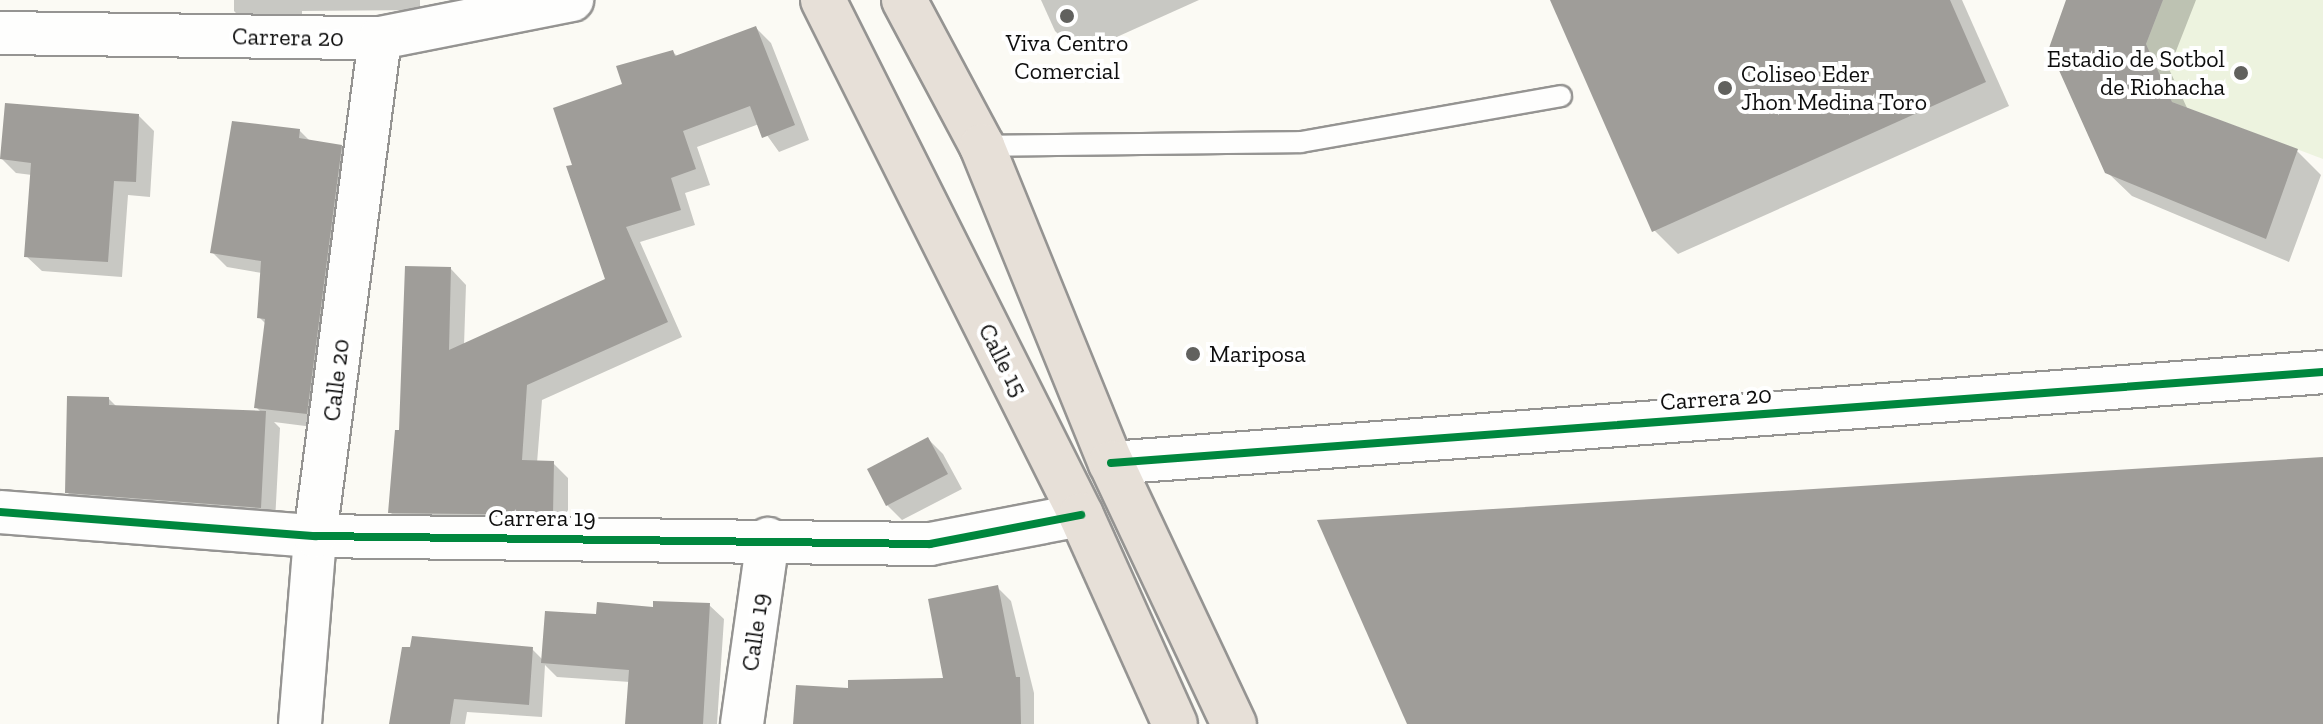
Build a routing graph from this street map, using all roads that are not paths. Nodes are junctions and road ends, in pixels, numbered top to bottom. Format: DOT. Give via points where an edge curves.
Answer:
graph roads {
  1 [pos="572,0"];
  2 [pos="823,0"];
  3 [pos="904,0"];
  4 [pos="0,33"];
  5 [pos="380,38"];
  6 [pos="1561,96"];
  7 [pos="982,146"];
  8 [pos="2323,372"];
  9 [pos="1111,463"];
  10 [pos="0,512"];
  11 [pos="1081,515"];
  12 [pos="315,536"];
  13 [pos="768,539"];
  14 [pos="300,724"];
  15 [pos="742,724"];
  16 [pos="1175,724"];
  17 [pos="1234,724"];
  1 -- 5 [label="street, Carrera 20"];
  2 -- 11 [label="highway, Calle 15"];
  3 -- 7 [label="highway"];
  4 -- 5 [label="street, Carrera 20"];
  5 -- 12 [label="street, Calle 20"];
  6 -- 7 [label="lane" via="1301,142"];
  7 -- 9 [label="highway"];
  8 -- 9 [label="street, Carrera 20"];
  9 -- 17 [label="highway"];
  10 -- 12 [label="street, Carrera 19"];
  11 -- 13 [label="street, Carrera 19" via="930,544"];
  11 -- 16 [label="highway, Calle 15"];
  12 -- 13 [label="street, Carrera 19"];
  12 -- 14 [label="street, Calle 20"];
  13 -- 15 [label="street, Calle 19"];
}
